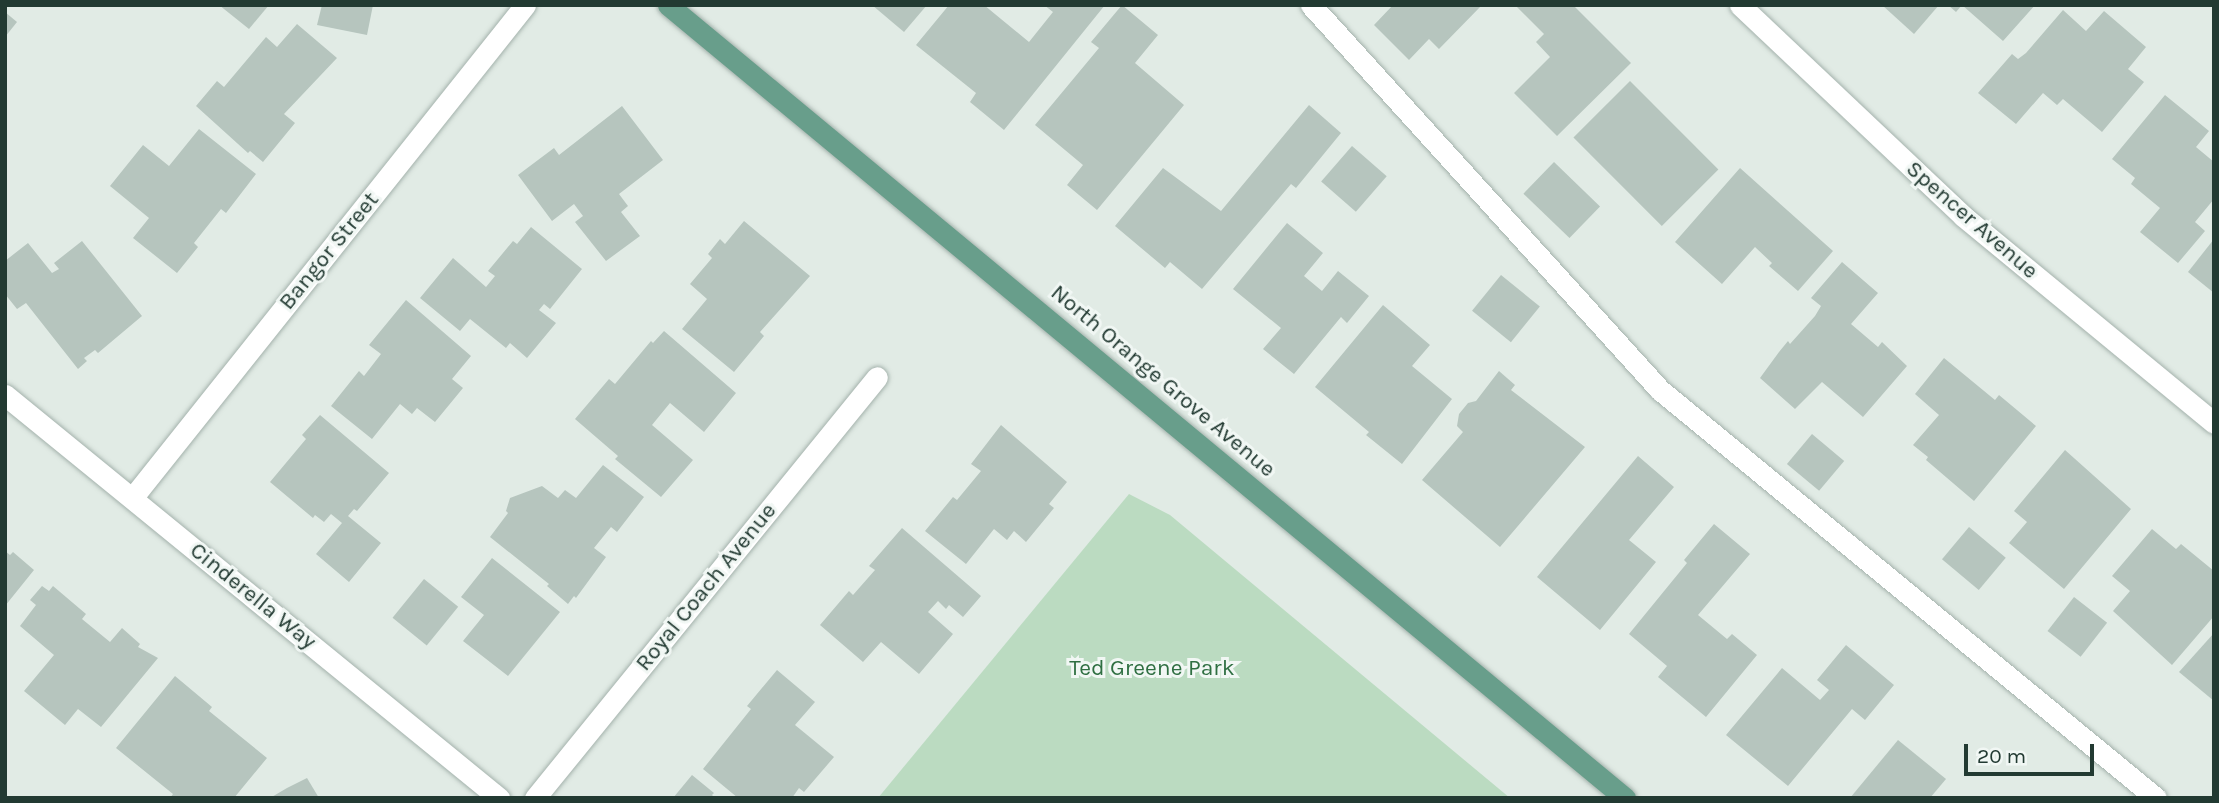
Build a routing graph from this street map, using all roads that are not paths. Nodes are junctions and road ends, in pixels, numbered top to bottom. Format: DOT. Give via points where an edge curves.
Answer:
graph roads {
  1 [pos="525,5"];
  2 [pos="668,5"];
  3 [pos="1311,5"];
  4 [pos="1740,5"];
  5 [pos="877,377"];
  6 [pos="5,395"];
  7 [pos="2214,423"];
  8 [pos="133,497"];
  9 [pos="499,798"];
  10 [pos="535,798"];
  11 [pos="1625,798"];
  12 [pos="2156,798"];
  1 -- 8 [label="street, Bangor Street"];
  2 -- 11 [label="main road, North Orange Grove Avenue"];
  3 -- 12 [label="street" via="1660,390"];
  4 -- 7 [label="street, Spencer Avenue" via="1963,216"];
  5 -- 10 [label="street, Royal Coach Avenue"];
  6 -- 8 [label="street, Cinderella Way"];
  8 -- 9 [label="street, Cinderella Way"];
}
